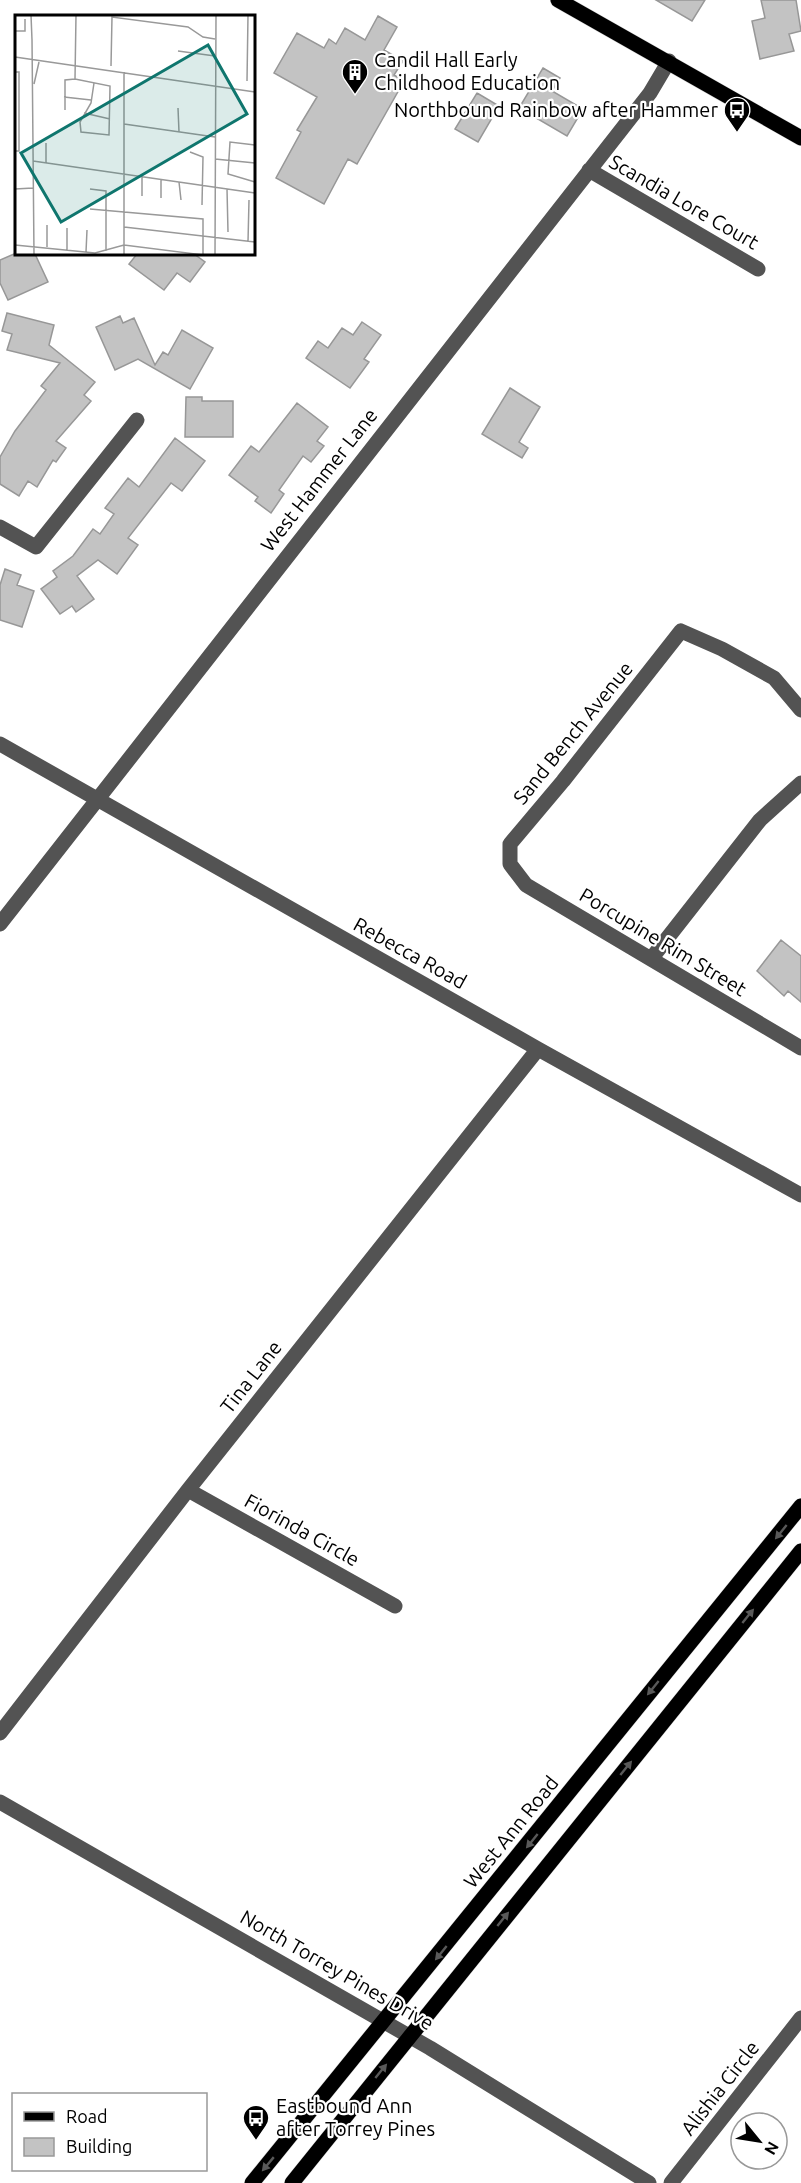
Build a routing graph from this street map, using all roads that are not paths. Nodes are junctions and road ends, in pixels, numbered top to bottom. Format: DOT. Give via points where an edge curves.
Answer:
graph roads {
  1 [pos="558,0"];
  2 [pos="669,61"];
  3 [pos="801,138"];
  4 [pos="589,170"];
  5 [pos="758,269"];
  6 [pos="137,420"];
  7 [pos="0,527"];
  8 [pos="801,710"];
  9 [pos="0,744"];
  10 [pos="801,783"];
  11 [pos="96,799"];
  12 [pos="510,864"];
  13 [pos="0,924"];
  14 [pos="651,959"];
  15 [pos="801,1048"];
  16 [pos="538,1049"];
  17 [pos="801,1194"];
  18 [pos="188,1490"];
  19 [pos="801,1506"];
  20 [pos="801,1551"];
  21 [pos="395,1606"];
  22 [pos="690,1643"];
  23 [pos="713,1659"];
  24 [pos="0,1733"];
  25 [pos="0,1802"];
  26 [pos="801,2018"];
  27 [pos="385,2022"];
  28 [pos="410,2036"];
  29 [pos="252,2183"];
  30 [pos="292,2183"];
  31 [pos="649,2183"];
  32 [pos="671,2183"];
  1 -- 2 [label="main road"];
  2 -- 3 [label="main road"];
  2 -- 4 [label="street, West Hammer Lane" via="650,93"];
  4 -- 5 [label="street, Scandia Lore Court"];
  4 -- 11 [label="street, West Hammer Lane"];
  6 -- 7 [label="street" via="36,548"];
  8 -- 12 [label="street, Sand Bench Avenue" via="774,678 681,631 510,844"];
  9 -- 11 [label="street, Rebecca Road"];
  10 -- 14 [label="street" via="760,820"];
  11 -- 13 [label="street, West Hammer Lane"];
  11 -- 16 [label="street, Rebecca Road"];
  12 -- 14 [label="street, Porcupine Rim Street" via="526,885"];
  14 -- 15 [label="street, Porcupine Rim Street"];
  16 -- 17 [label="street, Rebecca Road"];
  16 -- 18 [label="street, Tina Lane"];
  18 -- 21 [label="street, Fiorinda Circle"];
  18 -- 24 [label="street, Tina Lane"];
  19 -- 22 [label="main road, West Ann Road, one-way"];
  23 -- 20 [label="main road, one-way"];
  22 -- 23 [label="main road"];
  22 -- 27 [label="main road, West Ann Road, one-way"];
  28 -- 23 [label="main road, one-way"];
  25 -- 27 [label="street, North Torrey Pines Drive"];
  26 -- 32 [label="street, Alishia Circle"];
  27 -- 28 [label="street, North Torrey Pines Drive"];
  27 -- 29 [label="main road, West Ann Road, one-way"];
  30 -- 28 [label="main road, one-way"];
  28 -- 31 [label="street, North Torrey Pines Drive"];
}
